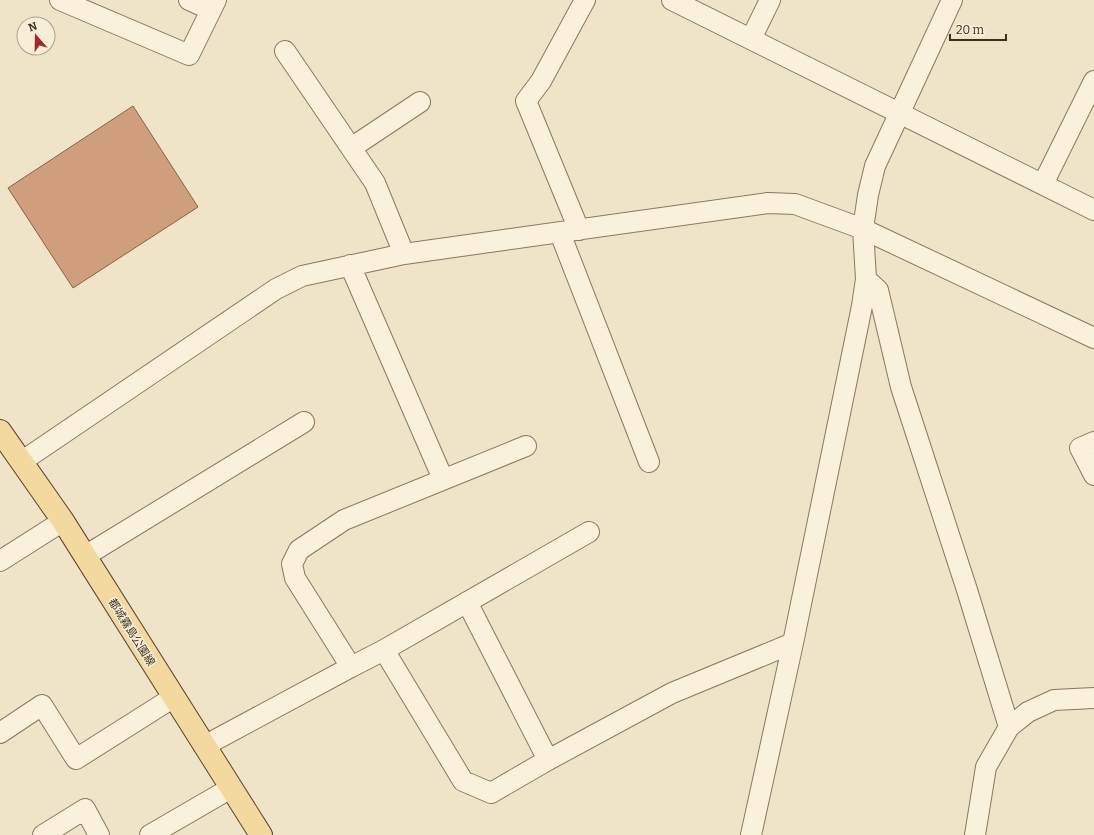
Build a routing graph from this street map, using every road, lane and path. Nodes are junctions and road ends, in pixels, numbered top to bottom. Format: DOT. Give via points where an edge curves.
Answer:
graph roads {
  1 [pos="60,0"];
  2 [pos="189,0"];
  3 [pos="585,0"];
  4 [pos="672,0"];
  5 [pos="770,0"];
  6 [pos="952,0"];
  7 [pos="213,5"];
  8 [pos="751,39"];
  9 [pos="285,51"];
  10 [pos="1094,81"];
  11 [pos="420,102"];
  12 [pos="898,113"];
  13 [pos="351,148"];
  14 [pos="1043,184"];
  15 [pos="1094,210"];
  16 [pos="863,229"];
  17 [pos="570,232"];
  18 [pos="404,254"];
  19 [pos="350,265"];
  20 [pos="866,279"];
  21 [pos="1094,338"];
  22 [pos="304,422"];
  23 [pos="0,431"];
  24 [pos="1094,442"];
  25 [pos="526,446"];
  26 [pos="21,462"];
  27 [pos="649,462"];
  28 [pos="1094,475"];
  29 [pos="443,479"];
  30 [pos="63,521"];
  31 [pos="589,532"];
  32 [pos="85,556"];
  33 [pos="0,561"];
  34 [pos="467,602"];
  35 [pos="794,644"];
  36 [pos="384,650"];
  37 [pos="351,667"];
  38 [pos="174,697"];
  39 [pos="1094,698"];
  40 [pos="1009,727"];
  41 [pos="0,733"];
  42 [pos="204,746"];
  43 [pos="548,760"];
  44 [pos="231,788"];
  45 [pos="43,835"];
  46 [pos="99,835"];
  47 [pos="150,835"];
  48 [pos="261,835"];
  49 [pos="751,835"];
  50 [pos="975,835"];
  1 -- 7 [label="street" via="189,55"];
  2 -- 7 [label="street"];
  3 -- 17 [label="street" via="541,81 526,101"];
  4 -- 8 [label="street"];
  5 -- 8 [label="street"];
  6 -- 12 [label="street"];
  8 -- 12 [label="street"];
  9 -- 13 [label="street"];
  10 -- 14 [label="street"];
  11 -- 13 [label="street"];
  12 -- 14 [label="street"];
  12 -- 16 [label="street" via="875,166"];
  13 -- 18 [label="street" via="375,183"];
  14 -- 15 [label="street"];
  16 -- 17 [label="street" via="795,204 768,203"];
  16 -- 20 [label="street"];
  16 -- 21 [label="street"];
  17 -- 18 [label="street"];
  17 -- 27 [label="street"];
  18 -- 19 [label="street"];
  19 -- 26 [label="street" via="302,276 276,289"];
  19 -- 29 [label="street"];
  20 -- 35 [label="street"];
  20 -- 40 [label="street" via="878,290 901,387"];
  22 -- 32 [label="street"];
  23 -- 26 [label="main road, 都城霧島公園線"];
  24 -- 28 [label="street" via="1080,448"];
  25 -- 29 [label="street"];
  26 -- 30 [label="main road, 都城霧島公園線"];
  29 -- 37 [label="street" via="344,520 299,550 292,564 295,578"];
  30 -- 32 [label="main road, 都城霧島公園線"];
  30 -- 33 [label="street"];
  31 -- 34 [label="street"];
  32 -- 38 [label="main road, 都城霧島公園線"];
  34 -- 36 [label="street"];
  34 -- 43 [label="street"];
  35 -- 43 [label="street" via="672,693"];
  35 -- 49 [label="street"];
  36 -- 37 [label="street"];
  36 -- 43 [label="street" via="463,781 491,794"];
  37 -- 42 [label="street"];
  38 -- 41 [label="street" via="76,759 42,705"];
  38 -- 42 [label="main road, 都城霧島公園線"];
  39 -- 40 [label="street" via="1054,700 1028,712"];
  40 -- 50 [label="street" via="986,767"];
  42 -- 44 [label="main road, 都城霧島公園線"];
  44 -- 47 [label="street"];
  44 -- 48 [label="main road, 都城霧島公園線"];
  45 -- 46 [label="street" via="85,809"];
}
